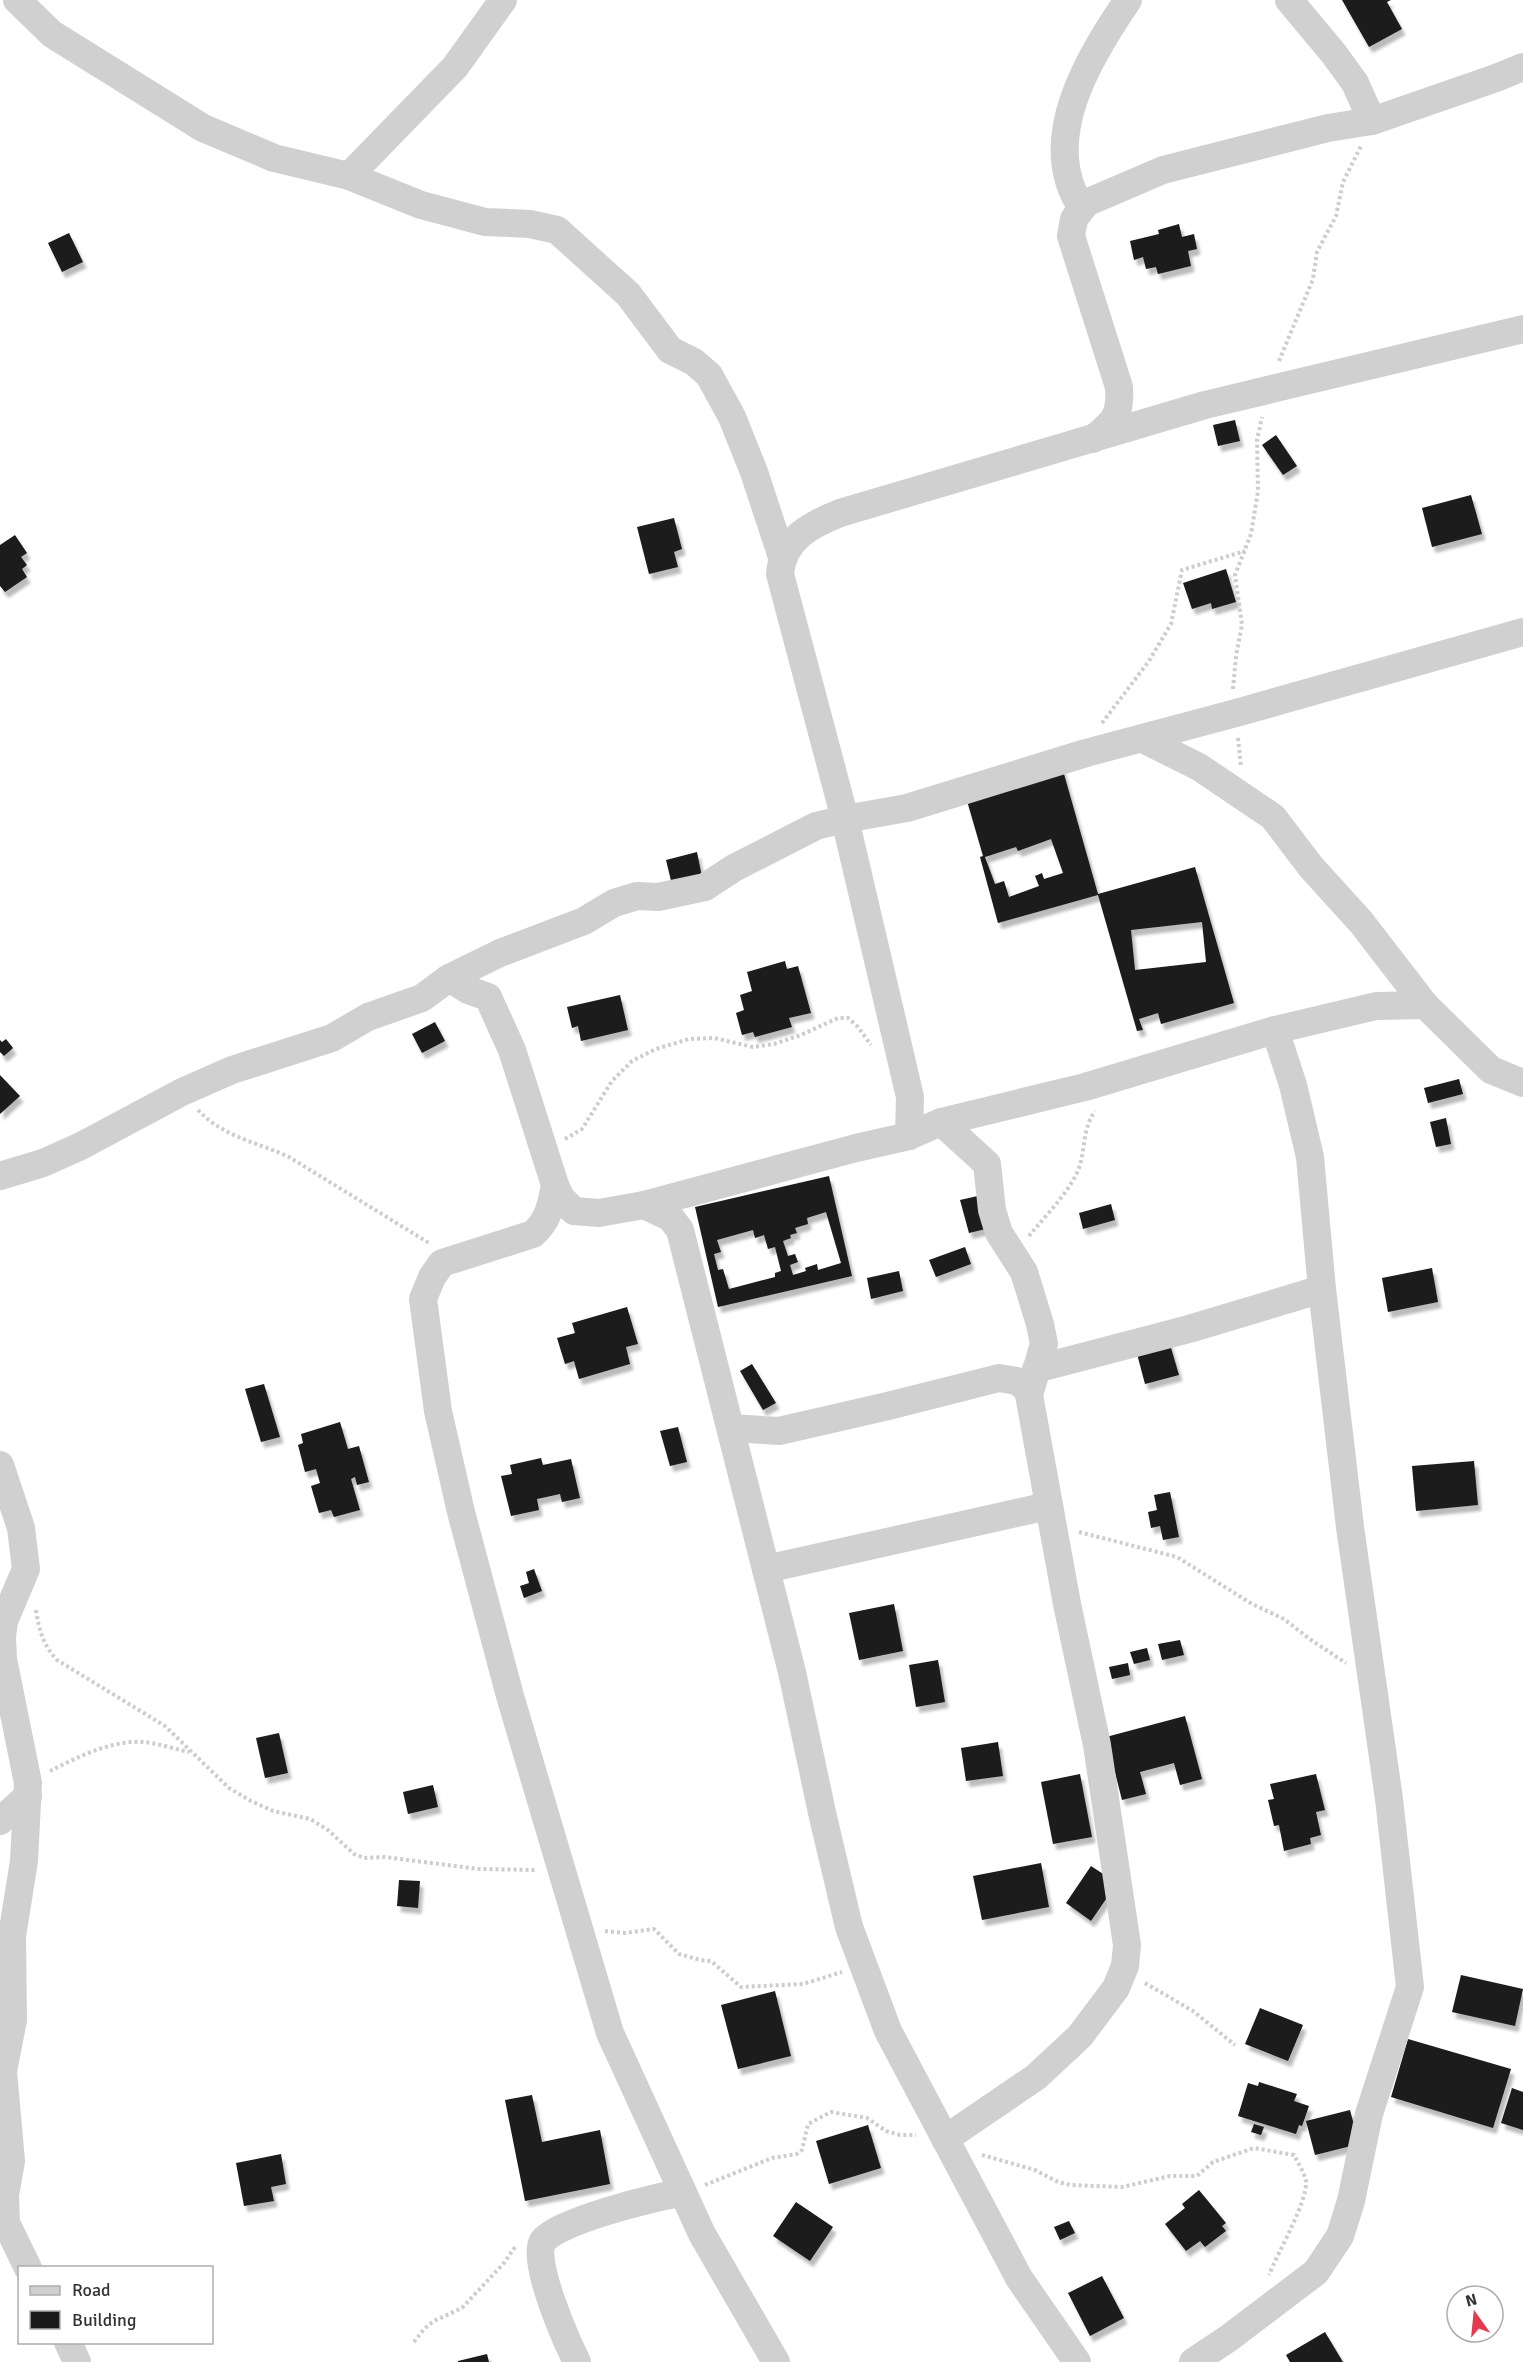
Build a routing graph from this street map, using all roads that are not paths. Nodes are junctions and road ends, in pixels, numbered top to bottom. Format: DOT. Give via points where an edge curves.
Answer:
graph roads {
  1 [pos="17,0"];
  2 [pos="502,0"];
  3 [pos="1128,0"];
  4 [pos="1289,0"];
  5 [pos="1523,67"];
  6 [pos="1368,121"];
  7 [pos="349,176"];
  8 [pos="1082,208"];
  9 [pos="1523,329"];
  10 [pos="1092,439"];
  11 [pos="782,557"];
  12 [pos="1523,632"];
  13 [pos="1143,739"];
  14 [pos="845,819"];
  15 [pos="449,978"];
  16 [pos="1425,1005"];
  17 [pos="1275,1030"];
  18 [pos="1523,1083"];
  19 [pos="941,1122"];
  20 [pos="909,1136"];
  21 [pos="0,1176"];
  22 [pos="555,1185"];
  23 [pos="644,1205"];
  24 [pos="1322,1289"];
  25 [pos="1032,1380"];
  26 [pos="731,1428"];
  27 [pos="0,1465"];
  28 [pos="1050,1516"];
  29 [pos="766,1569"];
  30 [pos="2,1621"];
  31 [pos="28,1789"];
  32 [pos="0,1821"];
  33 [pos="946,2140"];
  34 [pos="684,2194"];
  35 [pos="27,2266"];
  36 [pos="68,2344"];
  37 [pos="77,2362"];
  38 [pos="577,2362"];
  39 [pos="776,2362"];
  40 [pos="1077,2362"];
  41 [pos="1193,2362"];
  1 -- 7 [label="street" via="52,34 203,128 274,158"];
  2 -- 7 [label="street" via="455,67"];
  3 -- 8 [label="street" via="1081,80 1069,115 1065,134 1068,179"];
  4 -- 6 [label="street" via="1355,82"];
  5 -- 6 [label="street"];
  6 -- 8 [label="street" via="1163,170"];
  7 -- 11 [label="street" via="421,205 484,222 557,230 628,294 670,350 709,375 732,417"];
  8 -- 10 [label="street" via="1074,219 1071,236 1119,387 1120,407 1112,424"];
  9 -- 10 [label="street" via="1205,405"];
  10 -- 11 [label="street" via="840,513 814,524 795,539"];
  11 -- 14 [label="street" via="780,574"];
  12 -- 13 [label="street"];
  13 -- 14 [label="street" via="907,808"];
  13 -- 16 [label="street" via="1199,767 1273,817"];
  14 -- 15 [label="street" via="816,826 705,887 614,903 584,921 500,953"];
  14 -- 20 [label="street" via="910,1097"];
  15 -- 21 [label="street" via="422,998 368,1017 332,1038 232,1070 44,1163"];
  15 -- 22 [label="street" via="488,997 512,1050"];
  16 -- 17 [label="street" via="1376,1006"];
  16 -- 18 [label="street" via="1491,1070"];
  17 -- 19 [label="street" via="1111,1080"];
  17 -- 24 [label="street" via="1310,1157"];
  19 -- 20 [label="street"];
  19 -- 25 [label="street" via="987,1164 999,1233 1024,1272 1040,1324 1044,1344"];
  20 -- 23 [label="street"];
  22 -- 23 [label="street" via="574,1211 599,1213"];
  22 -- 34 [label="street" via="549,1214 533,1234 442,1263 423,1299 438,1411 460,1512 510,1696 610,2033"];
  23 -- 26 [label="street" via="671,1218 680,1230"];
  24 -- 25 [label="street"];
  24 -- 41 [label="street" via="1410,1987 1369,2114 1340,2236 1316,2272"];
  25 -- 26 [label="street" via="999,1378 778,1431"];
  25 -- 28 [label="street"];
  26 -- 29 [label="street"];
  27 -- 30 [label="street" via="21,1528 26,1569"];
  28 -- 29 [label="street"];
  28 -- 33 [label="street" via="1097,1745 1127,1945 1125,1966 1116,1988 1080,2036 1036,2076"];
  29 -- 33 [label="street" via="849,1926 888,2031"];
  30 -- 31 [label="street" via="3,1659"];
  31 -- 32 [label="street"];
  31 -- 35 [label="street" via="24,1861 12,1936 13,2020 3,2080 11,2161 5,2195 6,2223"];
  33 -- 40 [label="street" via="1019,2278"];
  34 -- 38 [label="street" via="664,2195 581,2219 551,2232 542,2243 545,2282"];
  34 -- 39 [label="street" via="702,2234"];
  36 -- 37 [label="street"];
}
